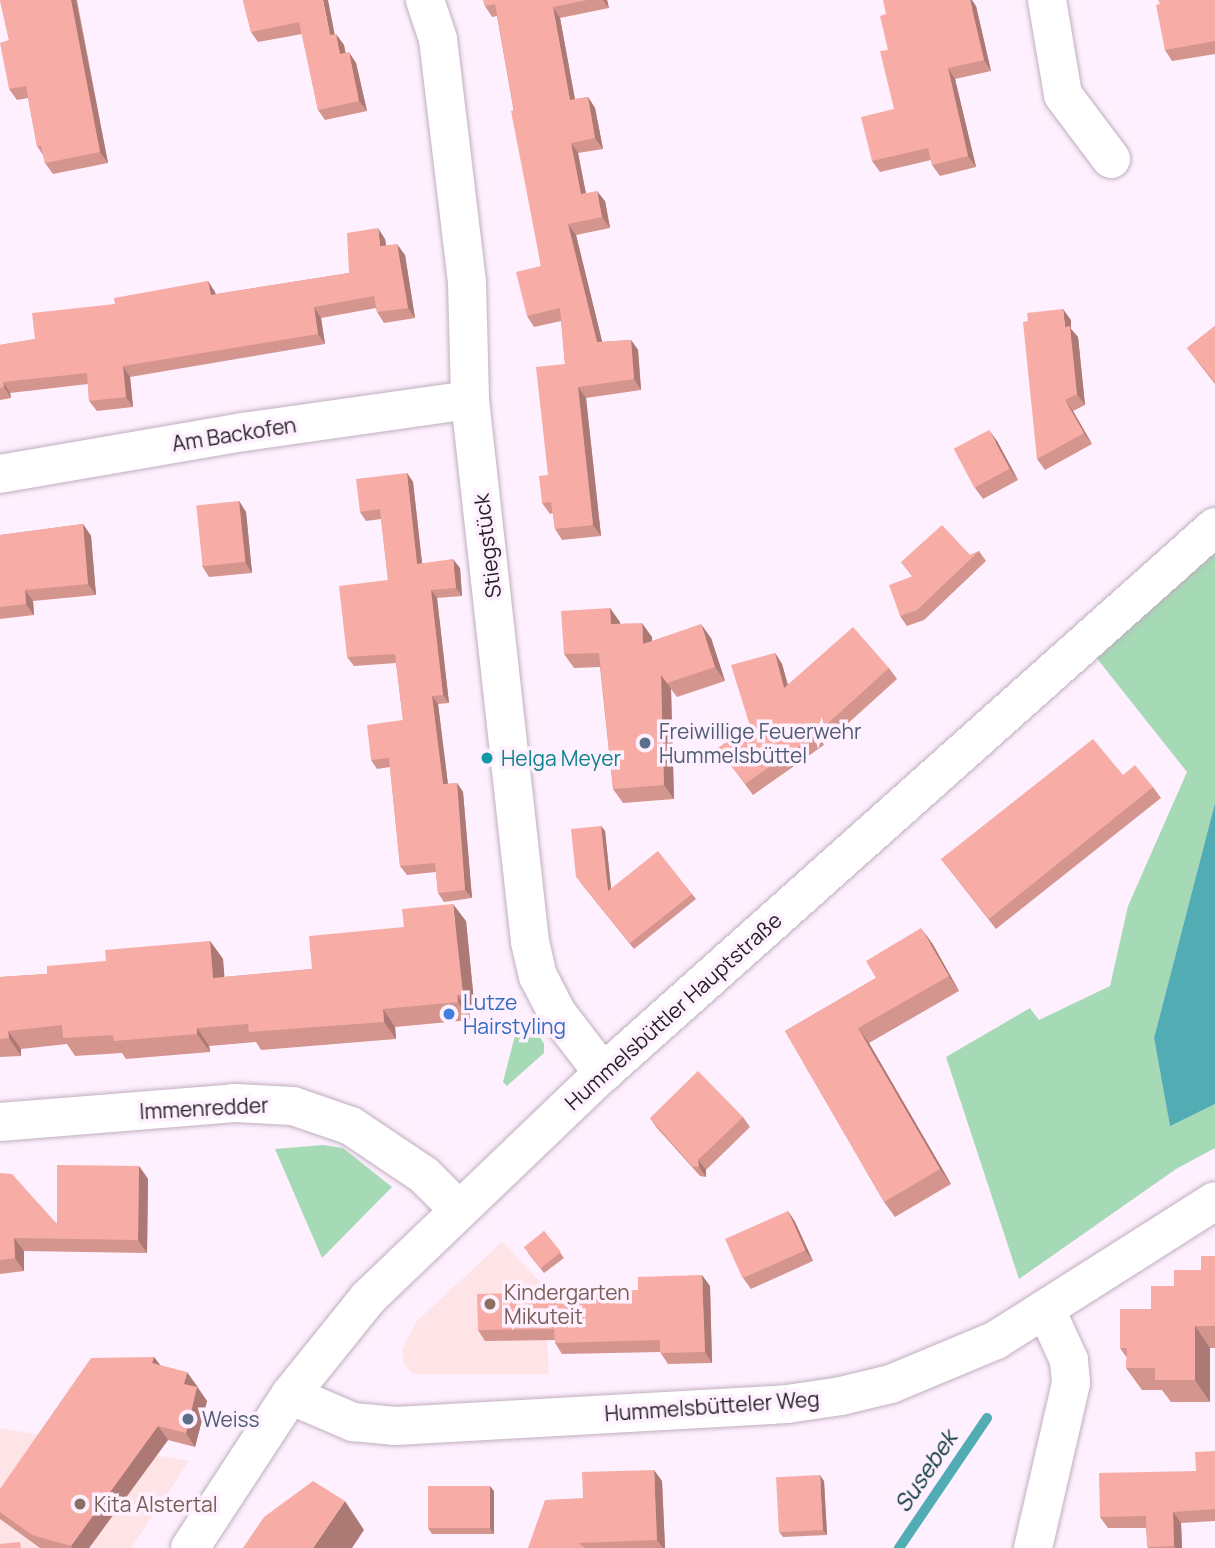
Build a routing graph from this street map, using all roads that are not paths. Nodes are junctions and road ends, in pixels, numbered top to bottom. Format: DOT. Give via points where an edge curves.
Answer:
graph roads {
  1 [pos="425,0"];
  2 [pos="1047,0"];
  3 [pos="1111,159"];
  4 [pos="470,400"];
  5 [pos="0,474"];
  6 [pos="1215,527"];
  7 [pos="603,1073"];
  8 [pos="0,1122"];
  9 [pos="1215,1201"];
  10 [pos="459,1210"];
  11 [pos="1046,1310"];
  12 [pos="290,1395"];
  13 [pos="190,1548"];
  14 [pos="1033,1548"];
  1 -- 4 [label="street, Stiegstück" via="438,39 467,283"];
  2 -- 3 [label="street" via="1063,95"];
  4 -- 5 [label="street, Am Backofen" via="244,432"];
  4 -- 7 [label="street, Stiegstück" via="530,942 538,976 557,1013"];
  6 -- 7 [label="street, Hummelsbüttler Hauptstraße"];
  7 -- 10 [label="street, Hummelsbüttler Hauptstraße"];
  8 -- 10 [label="street, Immenredder" via="234,1103 293,1107 351,1126 424,1175"];
  9 -- 11 [label="street, Hummelsbütteler Weg"];
  10 -- 12 [label="street, Hummelsbüttler Hauptstraße" via="346,1322"];
  11 -- 12 [label="street, Hummelsbütteler Weg" via="996,1340 891,1384 787,1404 396,1426 353,1422"];
  11 -- 14 [label="street" via="1069,1360 1071,1384"];
  12 -- 13 [label="street, Hummelsbüttler Hauptstraße"];
}
